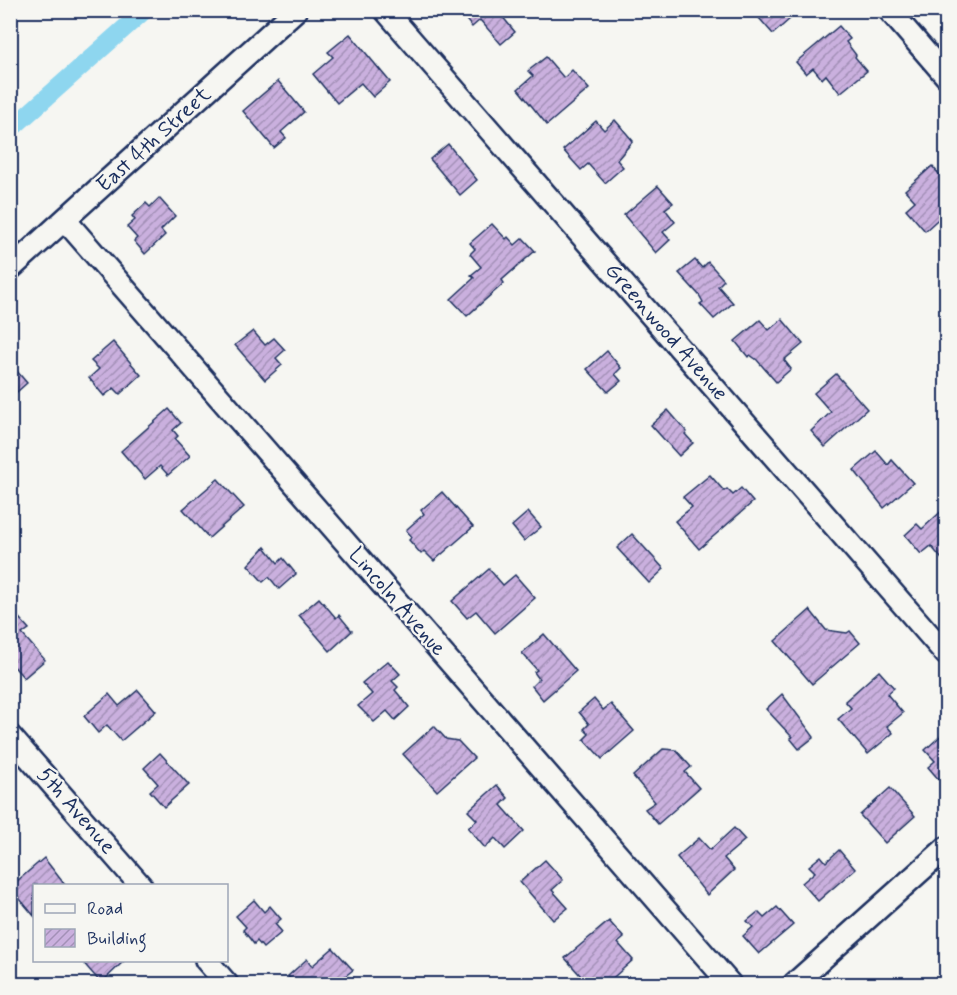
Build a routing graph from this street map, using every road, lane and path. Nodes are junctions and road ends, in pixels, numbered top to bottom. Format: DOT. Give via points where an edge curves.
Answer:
graph roads {
  1 [pos="296,10"];
  2 [pos="385,10"];
  3 [pos="889,10"];
  4 [pos="946,76"];
  5 [pos="65,220"];
  6 [pos="10,269"];
  7 [pos="946,654"];
  8 [pos="10,735"];
  9 [pos="946,848"];
  10 [pos="140,884"];
  11 [pos="208,962"];
  12 [pos="227,984"];
  13 [pos="730,984"];
  14 [pos="794,984"];
  1 -- 5 [label="street, East 4th Street"];
  2 -- 7 [label="street, Greenwood Avenue"];
  3 -- 4 [label="street"];
  5 -- 6 [label="street, East 4th Street"];
  5 -- 13 [label="street, Lincoln Avenue"];
  8 -- 10 [label="street, 5th Avenue"];
  9 -- 14 [label="street"];
  11 -- 12 [label="street"];
}
